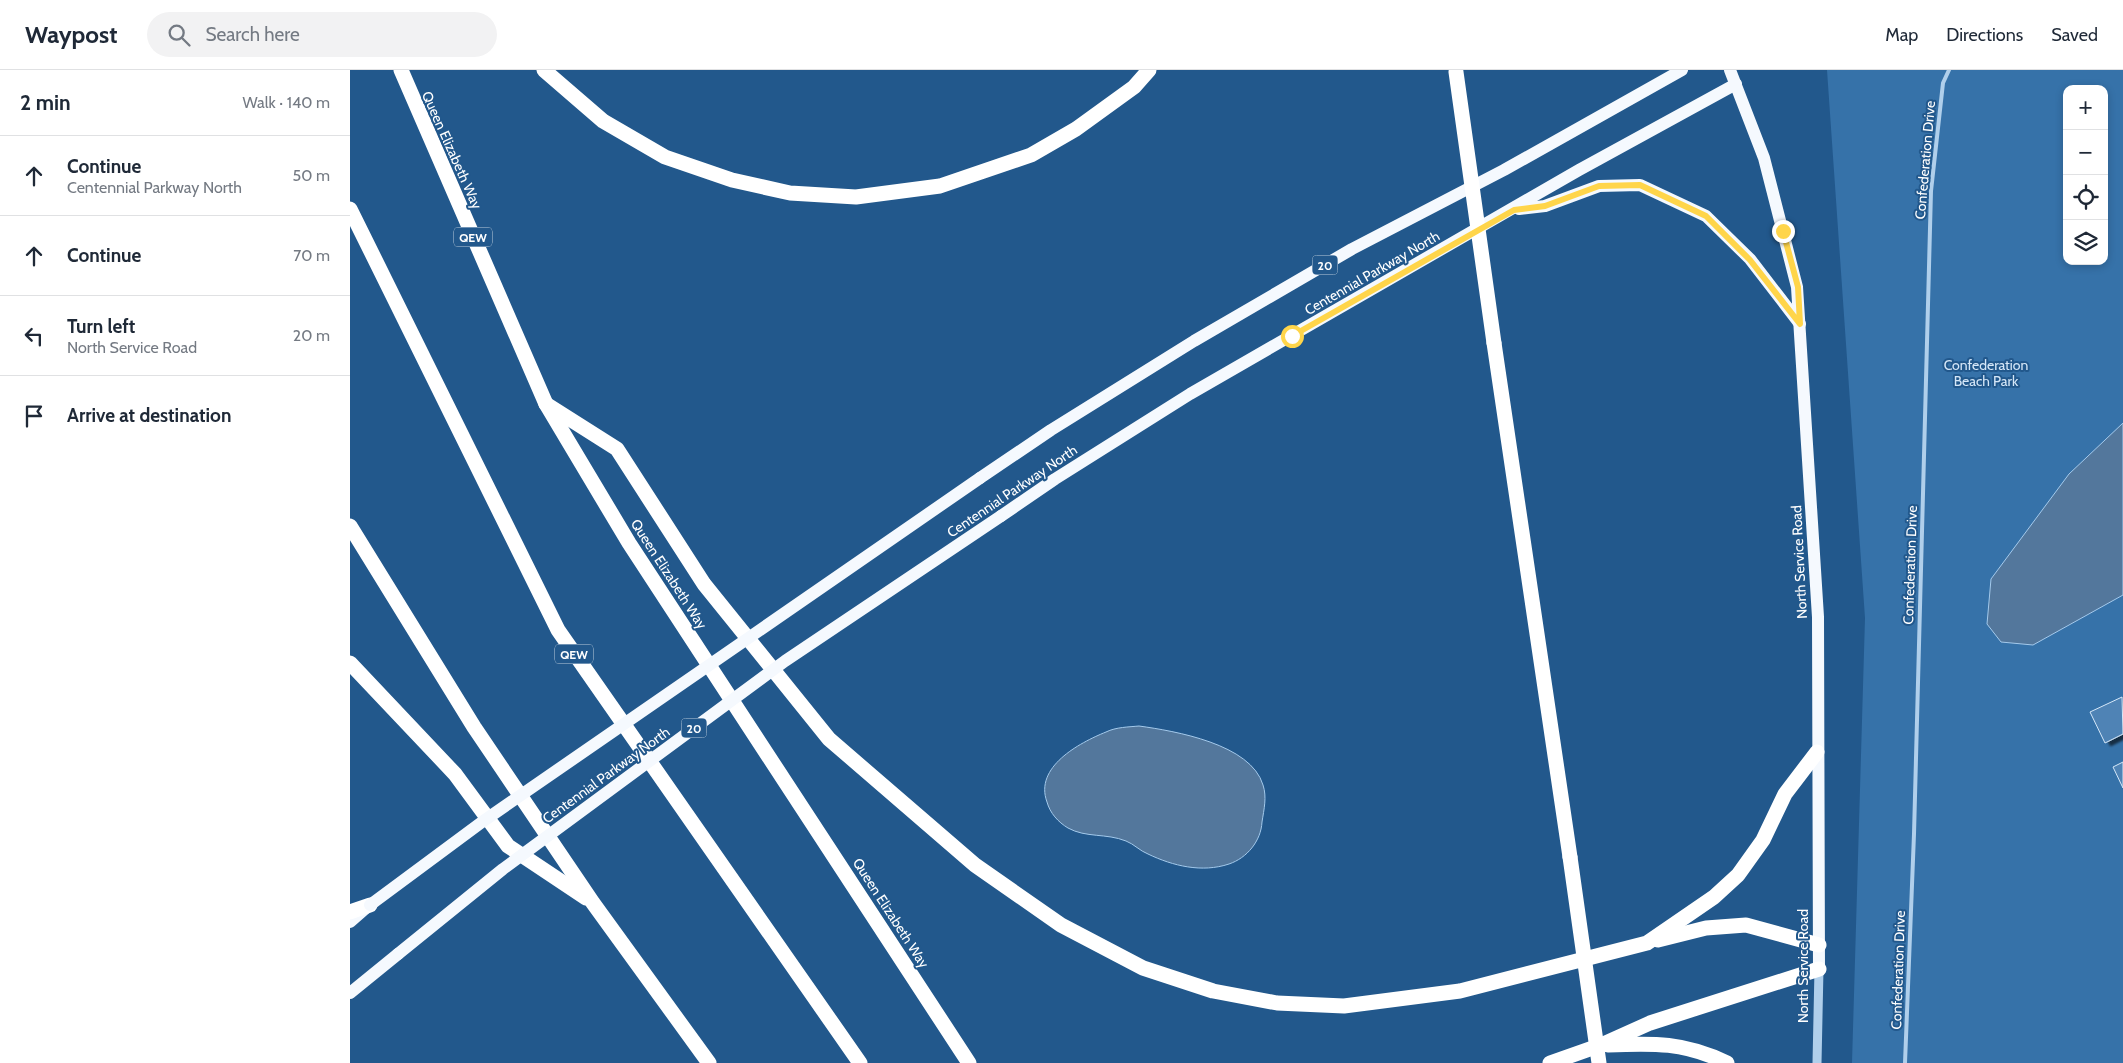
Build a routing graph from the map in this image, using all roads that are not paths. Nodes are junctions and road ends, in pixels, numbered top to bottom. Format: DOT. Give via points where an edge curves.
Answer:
graph roads {
  1 [pos="401,70"];
  2 [pos="544,70"];
  3 [pos="1149,70"];
  4 [pos="1682,70"];
  5 [pos="1730,70"];
  6 [pos="1949,70"];
  7 [pos="1456,71"];
  8 [pos="1736,84"];
  9 [pos="350,209"];
  10 [pos="1514,210"];
  11 [pos="1800,324"];
  12 [pos="546,404"];
  13 [pos="350,526"];
  14 [pos="350,663"];
  15 [pos="1817,752"];
  16 [pos="593,903"];
  17 [pos="370,905"];
  18 [pos="350,912"];
  19 [pos="350,922"];
  20 [pos="1647,943"];
  21 [pos="1819,946"];
  22 [pos="1819,968"];
  23 [pos="350,993"];
  24 [pos="1602,1046"];
  25 [pos="709,1063"];
  26 [pos="860,1063"];
  27 [pos="970,1063"];
  28 [pos="1550,1063"];
  29 [pos="1599,1063"];
  30 [pos="1727,1063"];
  31 [pos="1817,1063"];
  32 [pos="1905,1063"];
  1 -- 12 [label="highway, Queen Elizabeth Way / QEW"];
  2 -- 3 [label="highway" via="603,121 664,157 732,180 790,193 856,198 940,186 1031,155 1083,124 1134,86"];
  4 -- 17 [label="main road, Centennial Parkway North / 20, bridge" via="1504,170 1352,249 1202,336 1051,430 482,822"];
  5 -- 8 [label="main road, North Service Road"];
  6 -- 32 [label="lane, Confederation Drive" via="1943,84 1931,191"];
  7 -- 29 [label="highway, bridge"];
  8 -- 10 [label="main road, Centennial Parkway North / 20" via="1579,170"];
  8 -- 11 [label="main road, North Service Road" via="1764,158 1798,287"];
  9 -- 26 [label="highway, QEW" via="558,630"];
  10 -- 11 [label="main road" via="1545,206 1599,186 1640,185 1706,216 1750,260"];
  10 -- 23 [label="main road, Centennial Parkway North / 20, bridge" via="1190,394 1055,479 778,667 503,869"];
  11 -- 15 [label="main road, North Service Road" via="1818,617"];
  12 -- 20 [label="highway" via="617,449 704,584 830,739 975,865 1062,925 1143,968 1212,991 1277,1003 1344,1006 1460,991"];
  12 -- 27 [label="highway, Queen Elizabeth Way / QEW" via="635,551"];
  13 -- 16 [label="highway" via="474,727"];
  14 -- 16 [label="highway" via="455,774 508,846"];
  15 -- 20 [label="highway" via="1785,794 1763,840 1738,876 1714,897"];
  15 -- 21 [label="main road, North Service Road"];
  16 -- 25 [label="highway"];
  17 -- 18 [label="highway"];
  17 -- 19 [label="main road, Centennial Parkway North / 20"];
  20 -- 21 [label="highway" via="1706,928 1746,925"];
  21 -- 22 [label="main road, North Service Road"];
  22 -- 24 [label="highway" via="1650,1023"];
  22 -- 31 [label="street, North Service Road"];
  24 -- 28 [label="highway"];
  24 -- 30 [label="highway" via="1659,1043 1707,1053"];
}
